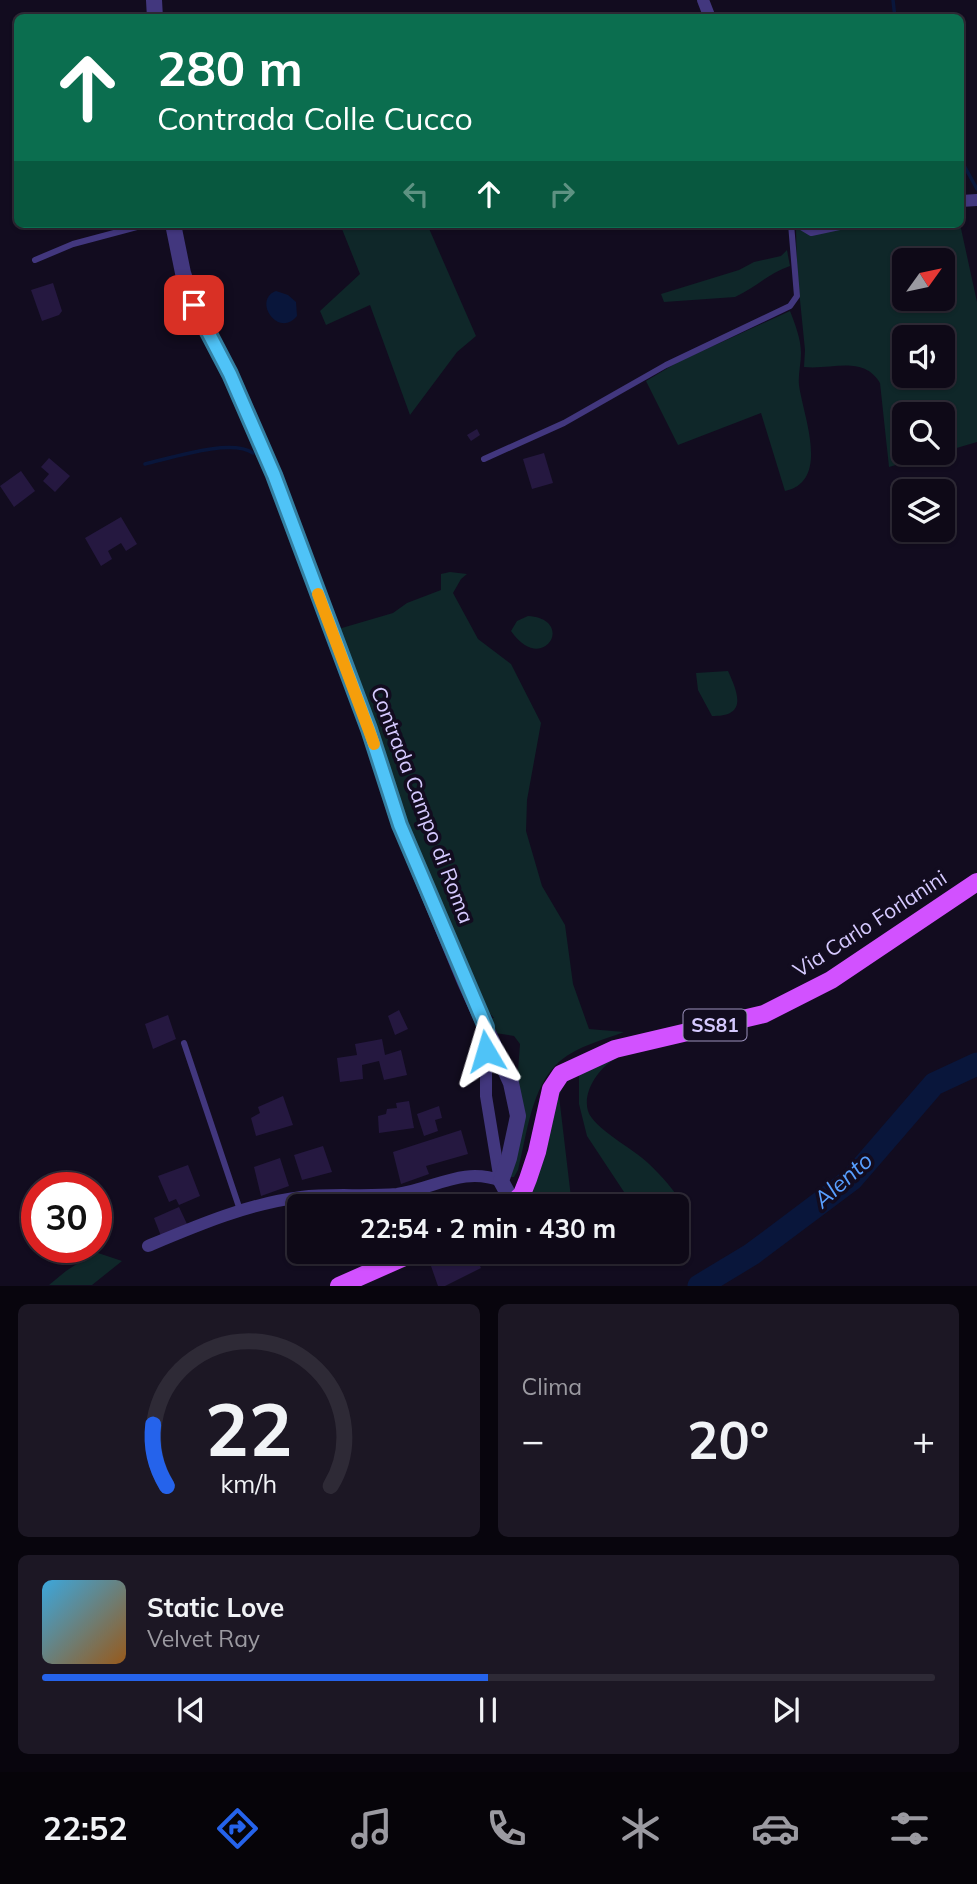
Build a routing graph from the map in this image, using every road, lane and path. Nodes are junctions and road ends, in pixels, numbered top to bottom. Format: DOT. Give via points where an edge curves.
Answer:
graph roads {
  1 [pos="133,228"];
  2 [pos="174,228"];
  3 [pos="791,228"];
  4 [pos="35,260"];
  5 [pos="484,459"];
  6 [pos="977,882"];
  7 [pos="486,1027"];
  8 [pos="184,1043"];
  9 [pos="500,1181"];
  10 [pos="507,1194"];
  11 [pos="522,1194"];
  12 [pos="240,1210"];
  13 [pos="148,1246"];
  14 [pos="389,1264"];
  15 [pos="340,1286"];
  1 -- 4 [label="lane"];
  2 -- 7 [label="street, Contrada Campo di Roma" via="194,305 274,475 400,825"];
  3 -- 5 [label="lane" via="797,296 790,306 666,365 564,423"];
  6 -- 11 [label="main road, Via Carlo Forlanini / SS81" via="831,980 764,1014 615,1049 561,1074 551,1089"];
  7 -- 9 [label="street" via="486,1096"];
  7 -- 9 [label="street, Contrada Campo di Roma" via="511,1083 518,1116"];
  8 -- 12 [label="lane"];
  9 -- 10 [label="street"];
  9 -- 12 [label="street" via="485,1175 458,1178 399,1194 304,1197"];
  12 -- 13 [label="street"];
  14 -- 15 [label="main road"];
}
